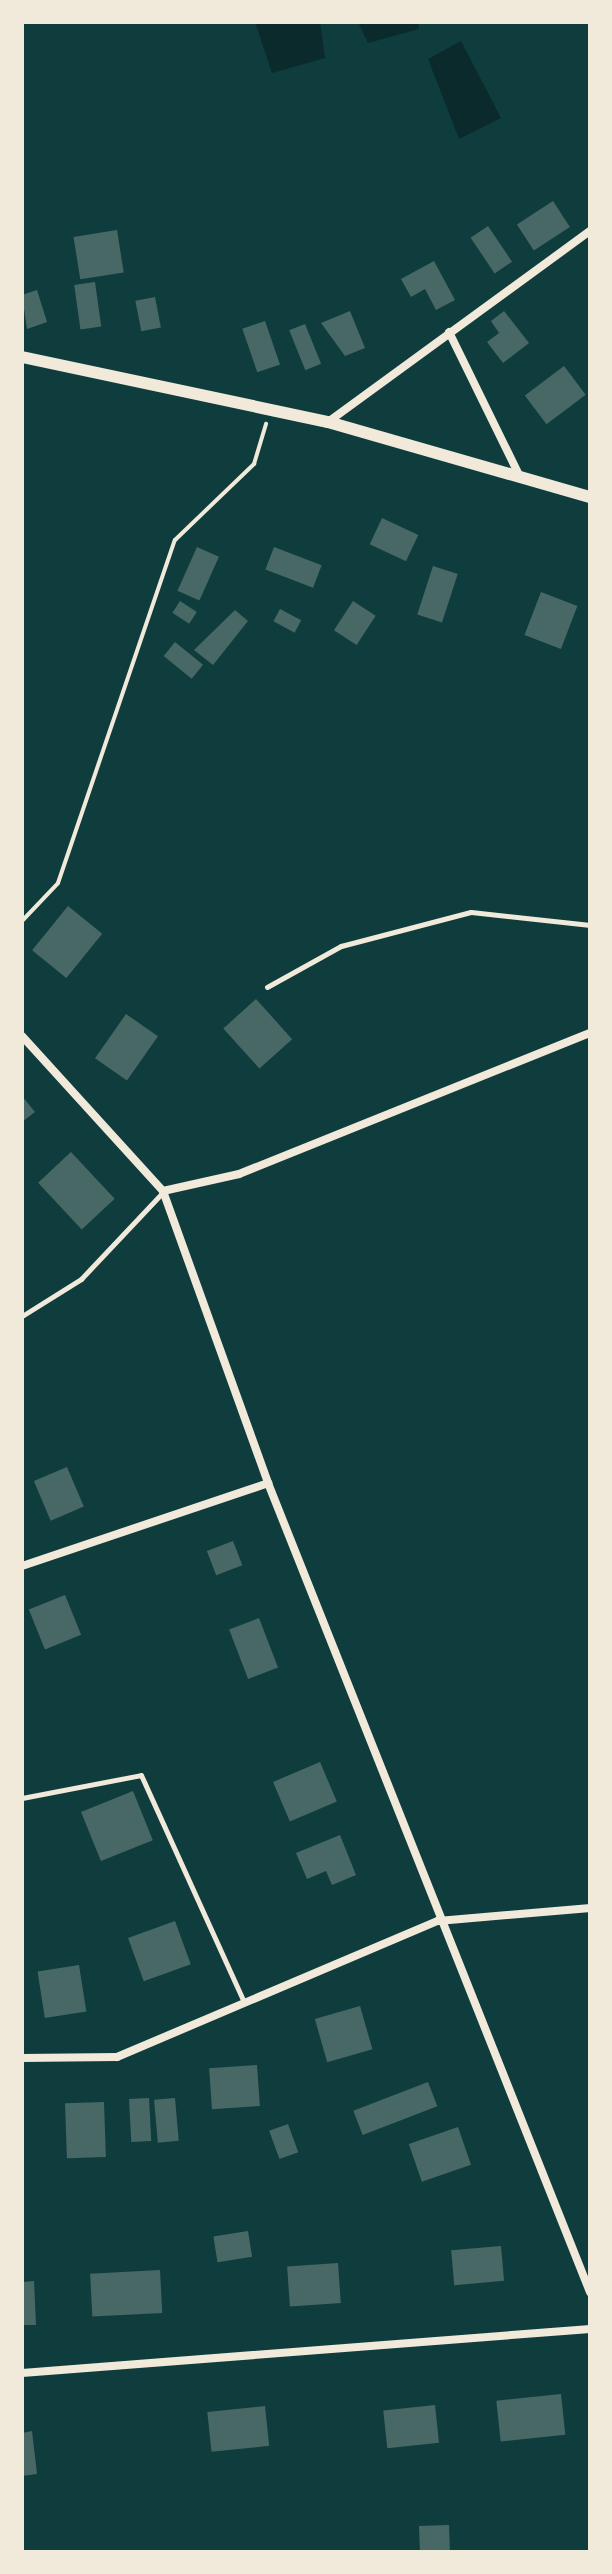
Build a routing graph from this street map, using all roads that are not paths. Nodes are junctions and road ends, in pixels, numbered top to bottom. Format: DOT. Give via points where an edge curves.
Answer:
graph roads {
  1 [pos="590,231"];
  2 [pos="449,332"];
  3 [pos="22,357"];
  4 [pos="328,422"];
  5 [pos="518,473"];
  6 [pos="590,497"];
  7 [pos="590,925"];
  8 [pos="267,987"];
  9 [pos="590,1033"];
  10 [pos="22,1036"];
  11 [pos="163,1191"];
  12 [pos="22,1316"];
  13 [pos="268,1483"];
  14 [pos="22,1566"];
  15 [pos="22,1798"];
  16 [pos="590,1908"];
  17 [pos="438,1921"];
  18 [pos="244,2002"];
  19 [pos="22,2058"];
  20 [pos="590,2292"];
  21 [pos="590,2329"];
  22 [pos="22,2373"];
  1 -- 2 [label="street"];
  2 -- 4 [label="street"];
  2 -- 5 [label="street"];
  3 -- 4 [label="street"];
  4 -- 5 [label="street"];
  5 -- 6 [label="street"];
  7 -- 8 [label="lane" via="471,912 341,946"];
  9 -- 11 [label="street" via="239,1174"];
  10 -- 11 [label="street"];
  11 -- 12 [label="lane" via="81,1279"];
  11 -- 13 [label="street"];
  13 -- 14 [label="street"];
  13 -- 17 [label="street"];
  15 -- 18 [label="lane" via="141,1775"];
  16 -- 17 [label="street"];
  17 -- 18 [label="street"];
  17 -- 20 [label="street"];
  18 -- 19 [label="street" via="117,2057"];
  21 -- 22 [label="street"];
}
